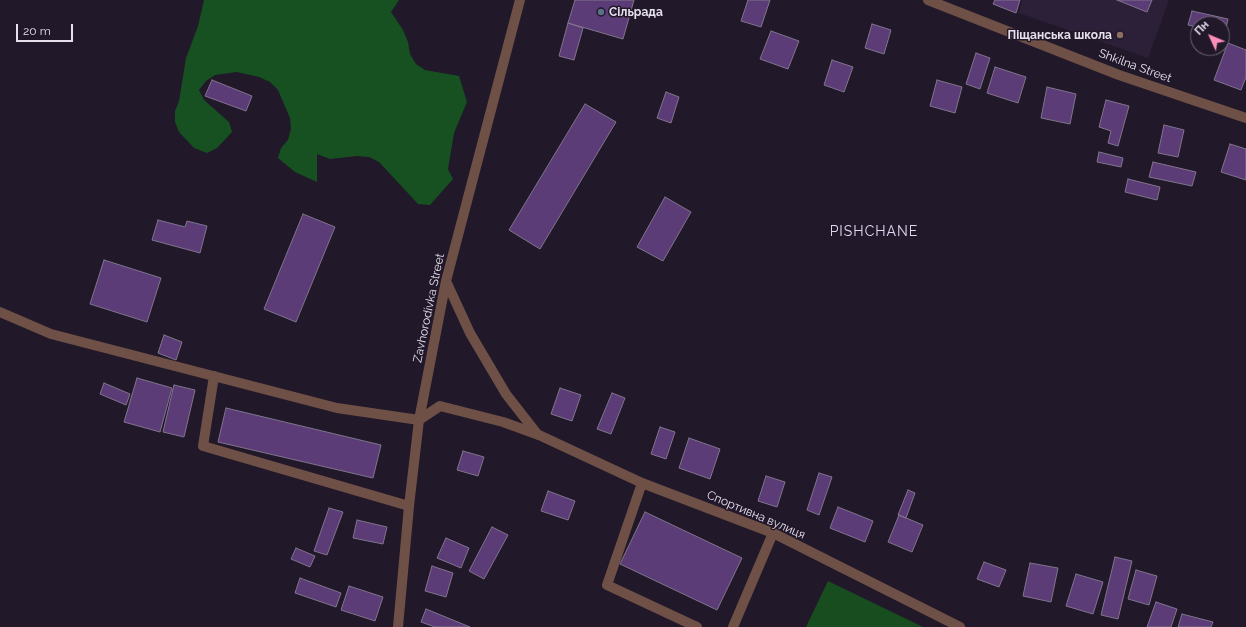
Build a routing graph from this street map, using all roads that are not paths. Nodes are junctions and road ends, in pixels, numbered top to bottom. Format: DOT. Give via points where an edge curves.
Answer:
graph roads {
  1 [pos="520,0"];
  2 [pos="928,0"];
  3 [pos="1246,118"];
  4 [pos="446,281"];
  5 [pos="0,312"];
  6 [pos="214,376"];
  7 [pos="419,420"];
  8 [pos="539,435"];
  9 [pos="642,483"];
  10 [pos="409,506"];
  11 [pos="773,533"];
  12 [pos="398,627"];
  13 [pos="697,627"];
  14 [pos="733,627"];
  15 [pos="960,627"];
  1 -- 4 [label="street, Zavhorodivka Street"];
  2 -- 3 [label="street, Shkilna Street" via="1118,75"];
  4 -- 7 [label="street, Zavhorodivka Street"];
  4 -- 8 [label="street" via="470,333 506,394"];
  5 -- 6 [label="street" via="51,334"];
  6 -- 7 [label="street" via="336,408"];
  6 -- 10 [label="street" via="204,446"];
  7 -- 8 [label="street, Спортивна вулиця" via="440,406 503,422"];
  7 -- 10 [label="street, Zavhorodivka Street"];
  8 -- 9 [label="street, Спортивна вулиця"];
  9 -- 11 [label="street, Спортивна вулиця"];
  9 -- 13 [label="street" via="607,585"];
  10 -- 12 [label="street, Zavhorodivka Street"];
  11 -- 14 [label="street"];
  11 -- 15 [label="street, Спортивна вулиця"];
}
